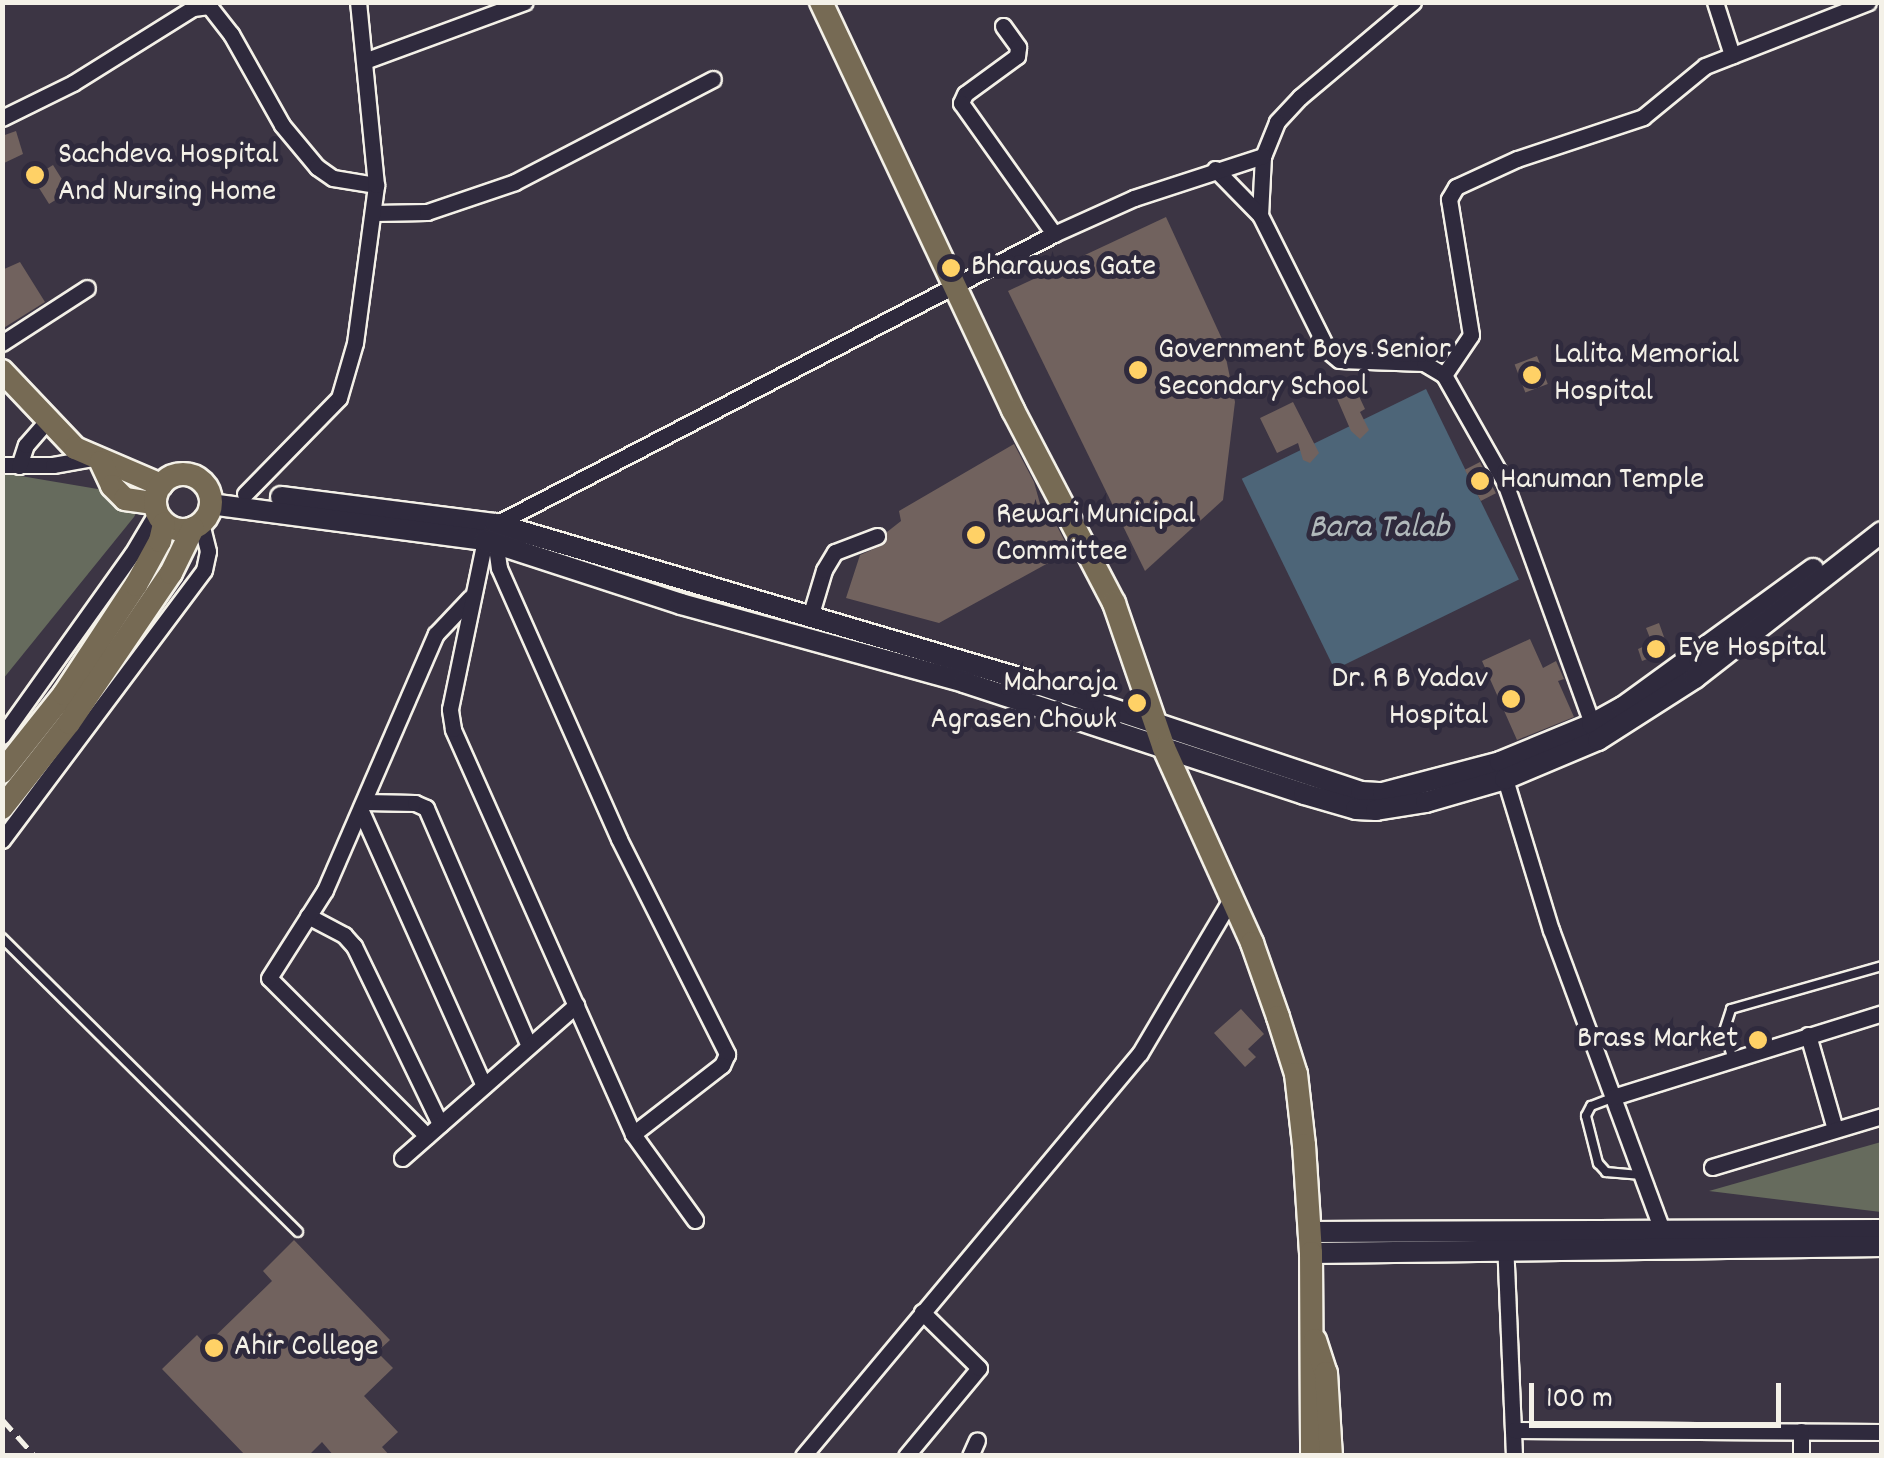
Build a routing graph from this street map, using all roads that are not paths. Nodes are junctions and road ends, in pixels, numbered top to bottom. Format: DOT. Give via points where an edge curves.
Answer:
graph roads {
  1 [pos="358,2"];
  2 [pos="526,2"];
  3 [pos="821,2"];
  4 [pos="1413,2"];
  5 [pos="1714,2"];
  6 [pos="1868,2"];
  7 [pos="1002,26"];
  8 [pos="1732,55"];
  9 [pos="366,60"];
  10 [pos="713,79"];
  11 [pos="2,118"];
  12 [pos="1262,156"];
  13 [pos="1215,169"];
  14 [pos="376,185"];
  15 [pos="374,213"];
  16 [pos="1260,215"];
  17 [pos="1054,234"];
  18 [pos="952,285"];
  19 [pos="87,288"];
  20 [pos="2,343"];
  21 [pos="1339,360"];
  22 [pos="2,371"];
  23 [pos="1444,376"];
  24 [pos="1330,378"];
  25 [pos="47,421"];
  26 [pos="97,460"];
  27 [pos="11,465"];
  28 [pos="244,494"];
  29 [pos="159,506"];
  30 [pos="203,512"];
  31 [pos="1882,517"];
  32 [pos="1882,532"];
  33 [pos="497,534"];
  34 [pos="878,536"];
  35 [pos="145,591"];
  36 [pos="471,596"];
  37 [pos="810,617"];
  38 [pos="1155,722"];
  39 [pos="1595,732"];
  40 [pos="2,736"];
  41 [pos="1164,748"];
  42 [pos="1502,771"];
  43 [pos="2,772"];
  44 [pos="363,807"];
  45 [pos="2,808"];
  46 [pos="2,840"];
  47 [pos="1232,899"];
  48 [pos="308,916"];
  49 [pos="2,938"];
  50 [pos="1882,966"];
  51 [pos="576,1006"];
  52 [pos="1882,1013"];
  53 [pos="1808,1035"];
  54 [pos="528,1044"];
  55 [pos="1733,1060"];
  56 [pos="484,1086"];
  57 [pos="1613,1098"];
  58 [pos="1882,1116"];
  59 [pos="440,1124"];
  60 [pos="1835,1129"];
  61 [pos="633,1134"];
  62 [pos="426,1136"];
  63 [pos="402,1158"];
  64 [pos="1712,1167"];
  65 [pos="1642,1174"];
  66 [pos="695,1220"];
  67 [pos="1664,1230"];
  68 [pos="1882,1230"];
  69 [pos="298,1232"];
  70 [pos="1505,1241"];
  71 [pos="1310,1242"];
  72 [pos="1882,1246"];
  73 [pos="1668,1252"];
  74 [pos="922,1312"];
  75 [pos="1312,1332"];
  76 [pos="1514,1430"];
  77 [pos="1801,1431"];
  78 [pos="1882,1432"];
  79 [pos="977,1440"];
  80 [pos="803,1456"];
  81 [pos="906,1456"];
  82 [pos="970,1456"];
  83 [pos="1312,1456"];
  84 [pos="1331,1456"];
  85 [pos="1514,1456"];
  86 [pos="1801,1456"];
  1 -- 9 [label="street"];
  2 -- 9 [label="street"];
  3 -- 18 [label="main road"];
  4 -- 12 [label="street" via="1286,112"];
  5 -- 8 [label="street"];
  6 -- 8 [label="street"];
  7 -- 17 [label="street" via="1017,56 961,103"];
  8 -- 23 [label="street" via="1697,71 1643,117 1517,160 1452,191 1472,324 1467,347"];
  9 -- 14 [label="street"];
  10 -- 15 [label="street" via="514,182 426,212"];
  11 -- 14 [label="street" via="73,83 193,8 208,6 282,125 317,167 333,178"];
  12 -- 13 [label="street"];
  12 -- 16 [label="street"];
  13 -- 16 [label="street"];
  13 -- 17 [label="street"];
  14 -- 15 [label="street"];
  15 -- 28 [label="street" via="343,392"];
  16 -- 21 [label="street" via="1328,351"];
  17 -- 18 [label="street"];
  18 -- 33 [label="street"];
  18 -- 38 [label="main road" via="1114,603"];
  19 -- 20 [label="street"];
  21 -- 23 [label="street" via="1424,363"];
  21 -- 24 [label="street"];
  22 -- 25 [label="main road"];
  23 -- 39 [label="street" via="1506,483"];
  25 -- 26 [label="main road"];
  25 -- 27 [label="street"];
  26 -- 27 [label="street"];
  26 -- 29 [label="main road" via="125,499"];
  28 -- 30 [label="main road"];
  28 -- 33 [label="main road"];
  29 -- 30 [label="main road" via="178,530"];
  29 -- 30 [label="main road" via="174,476 191,476"];
  29 -- 35 [label="main road"];
  29 -- 40 [label="street"];
  30 -- 33 [label="main road"];
  30 -- 35 [label="main road"];
  30 -- 46 [label="street" via="204,570"];
  31 -- 39 [label="main road"];
  32 -- 39 [label="main road" via="1695,678"];
  33 -- 36 [label="street"];
  33 -- 37 [label="main road"];
  33 -- 41 [label="main road" via="681,604 964,682"];
  33 -- 61 [label="street" via="498,568 602,803 727,1054 722,1065"];
  34 -- 37 [label="street" via="835,552"];
  35 -- 43 [label="main road"];
  35 -- 45 [label="main road" via="69,723"];
  36 -- 44 [label="street" via="436,634"];
  36 -- 51 [label="street" via="450,721"];
  37 -- 38 [label="main road"];
  38 -- 41 [label="main road"];
  38 -- 42 [label="main road" via="1361,792"];
  39 -- 42 [label="main road"];
  41 -- 42 [label="main road" via="1356,809 1396,809"];
  41 -- 47 [label="main road"];
  42 -- 57 [label="street"];
  44 -- 48 [label="street"];
  44 -- 54 [label="street" via="426,808"];
  44 -- 56 [label="street"];
  47 -- 71 [label="main road" via="1296,1074"];
  47 -- 74 [label="street" via="1140,1052"];
  48 -- 59 [label="street" via="354,946"];
  48 -- 62 [label="street" via="269,978"];
  49 -- 69 [label="lane"];
  50 -- 55 [label="lane" via="1730,1008 1724,1030"];
  51 -- 54 [label="street"];
  51 -- 61 [label="street"];
  52 -- 53 [label="street"];
  53 -- 55 [label="street"];
  53 -- 60 [label="street"];
  54 -- 56 [label="street"];
  55 -- 57 [label="street"];
  56 -- 59 [label="street"];
  57 -- 65 [label="street"];
  57 -- 65 [label="lane" via="1591,1106 1586,1116 1598,1163 1606,1172"];
  58 -- 60 [label="street"];
  59 -- 62 [label="street"];
  60 -- 64 [label="street"];
  61 -- 66 [label="street"];
  62 -- 63 [label="street"];
  65 -- 67 [label="street"];
  67 -- 68 [label="main road"];
  67 -- 70 [label="main road"];
  67 -- 73 [label="street"];
  70 -- 71 [label="main road"];
  70 -- 73 [label="main road"];
  70 -- 76 [label="street"];
  71 -- 75 [label="main road"];
  72 -- 73 [label="main road"];
  74 -- 80 [label="street"];
  74 -- 81 [label="street" via="979,1368"];
  75 -- 83 [label="main road"];
  75 -- 84 [label="main road" via="1326,1373"];
  76 -- 77 [label="street"];
  76 -- 85 [label="street"];
  77 -- 78 [label="street"];
  77 -- 86 [label="street"];
  79 -- 82 [label="street"];
}
